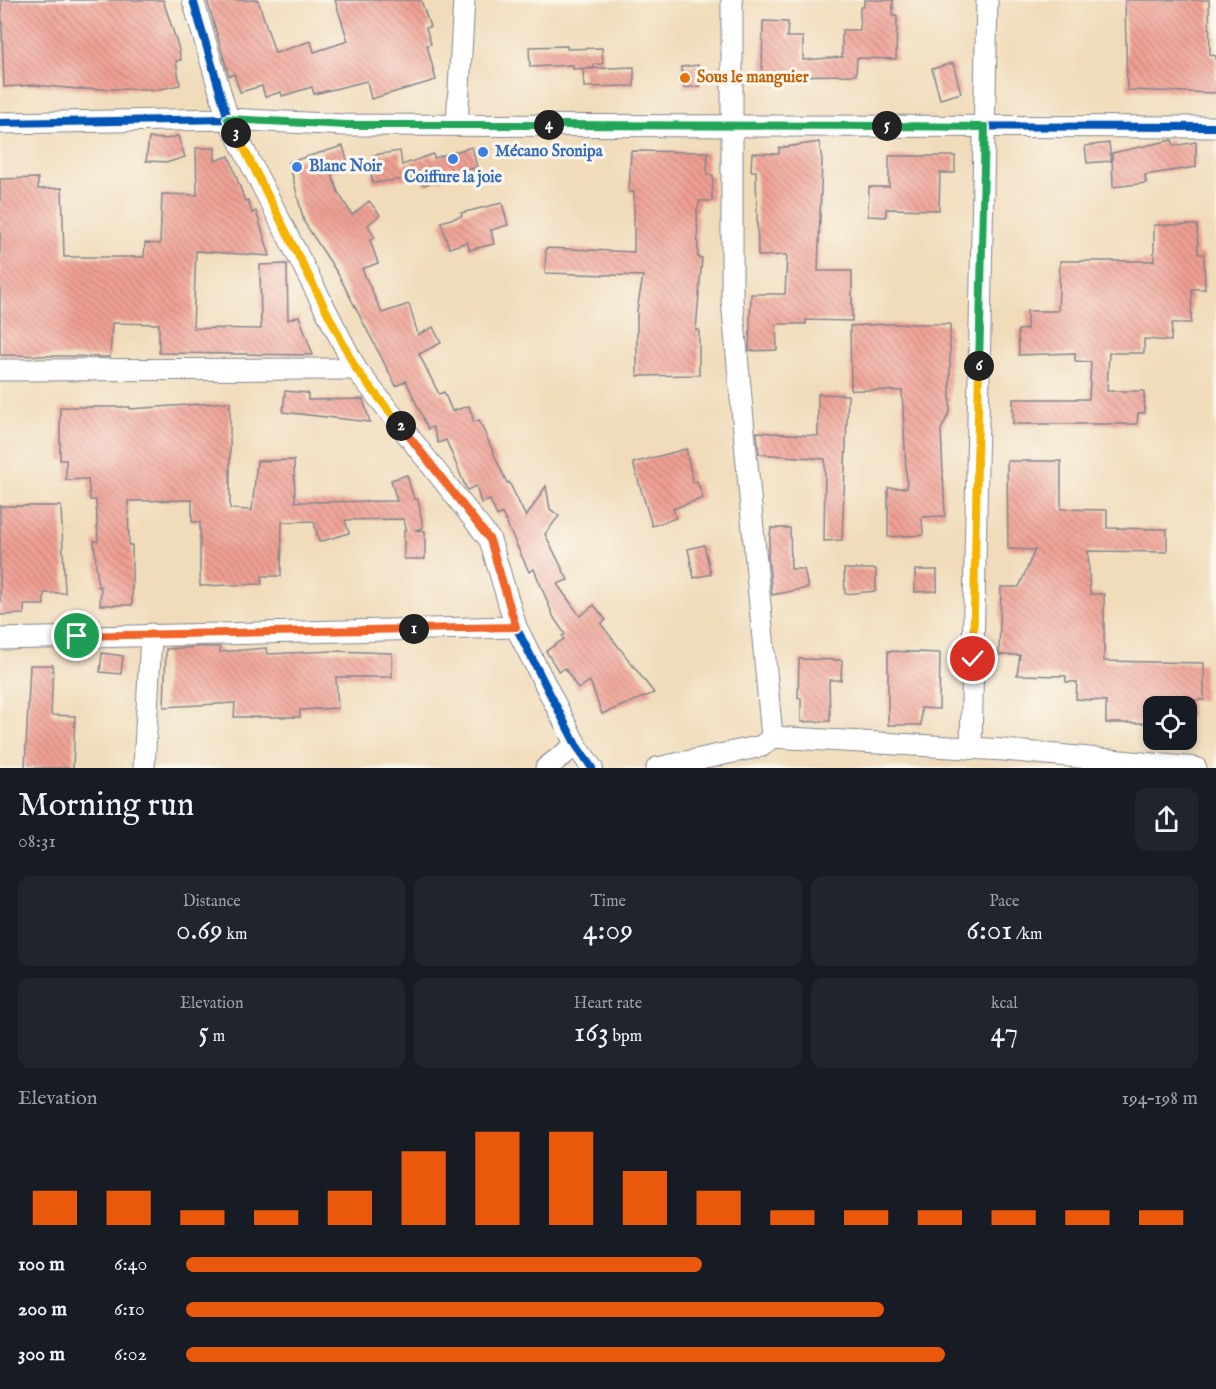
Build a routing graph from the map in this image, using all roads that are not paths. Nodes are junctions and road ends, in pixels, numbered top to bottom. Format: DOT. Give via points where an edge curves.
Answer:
graph roads {
  1 [pos="193,0"];
  2 [pos="464,0"];
  3 [pos="732,0"];
  4 [pos="987,0"];
  5 [pos="228,119"];
  6 [pos="0,123"];
  7 [pos="457,124"];
  8 [pos="731,126"];
  9 [pos="985,127"];
  10 [pos="1216,127"];
  11 [pos="356,369"];
  12 [pos="0,370"];
  13 [pos="516,627"];
  14 [pos="151,634"];
  15 [pos="0,639"];
  16 [pos="772,737"];
  17 [pos="576,745"];
  18 [pos="971,748"];
  19 [pos="1004,759"];
  20 [pos="144,768"];
  21 [pos="546,768"];
  22 [pos="592,768"];
  23 [pos="657,768"];
  24 [pos="1196,768"];
  1 -- 5 [label="street"];
  2 -- 7 [label="street"];
  3 -- 8 [label="street"];
  4 -- 9 [label="street"];
  5 -- 6 [label="street"];
  5 -- 7 [label="street" via="346,125"];
  5 -- 11 [label="street"];
  7 -- 8 [label="street"];
  8 -- 9 [label="street"];
  8 -- 16 [label="street" via="732,300"];
  9 -- 10 [label="street"];
  9 -- 18 [label="street"];
  11 -- 12 [label="street"];
  11 -- 13 [label="street" via="490,540"];
  13 -- 14 [label="street"];
  13 -- 17 [label="street"];
  14 -- 15 [label="street"];
  14 -- 20 [label="street"];
  16 -- 18 [label="street"];
  16 -- 23 [label="street" via="762,746"];
  17 -- 21 [label="street"];
  17 -- 22 [label="street"];
  18 -- 19 [label="street"];
  19 -- 24 [label="street"];
}
